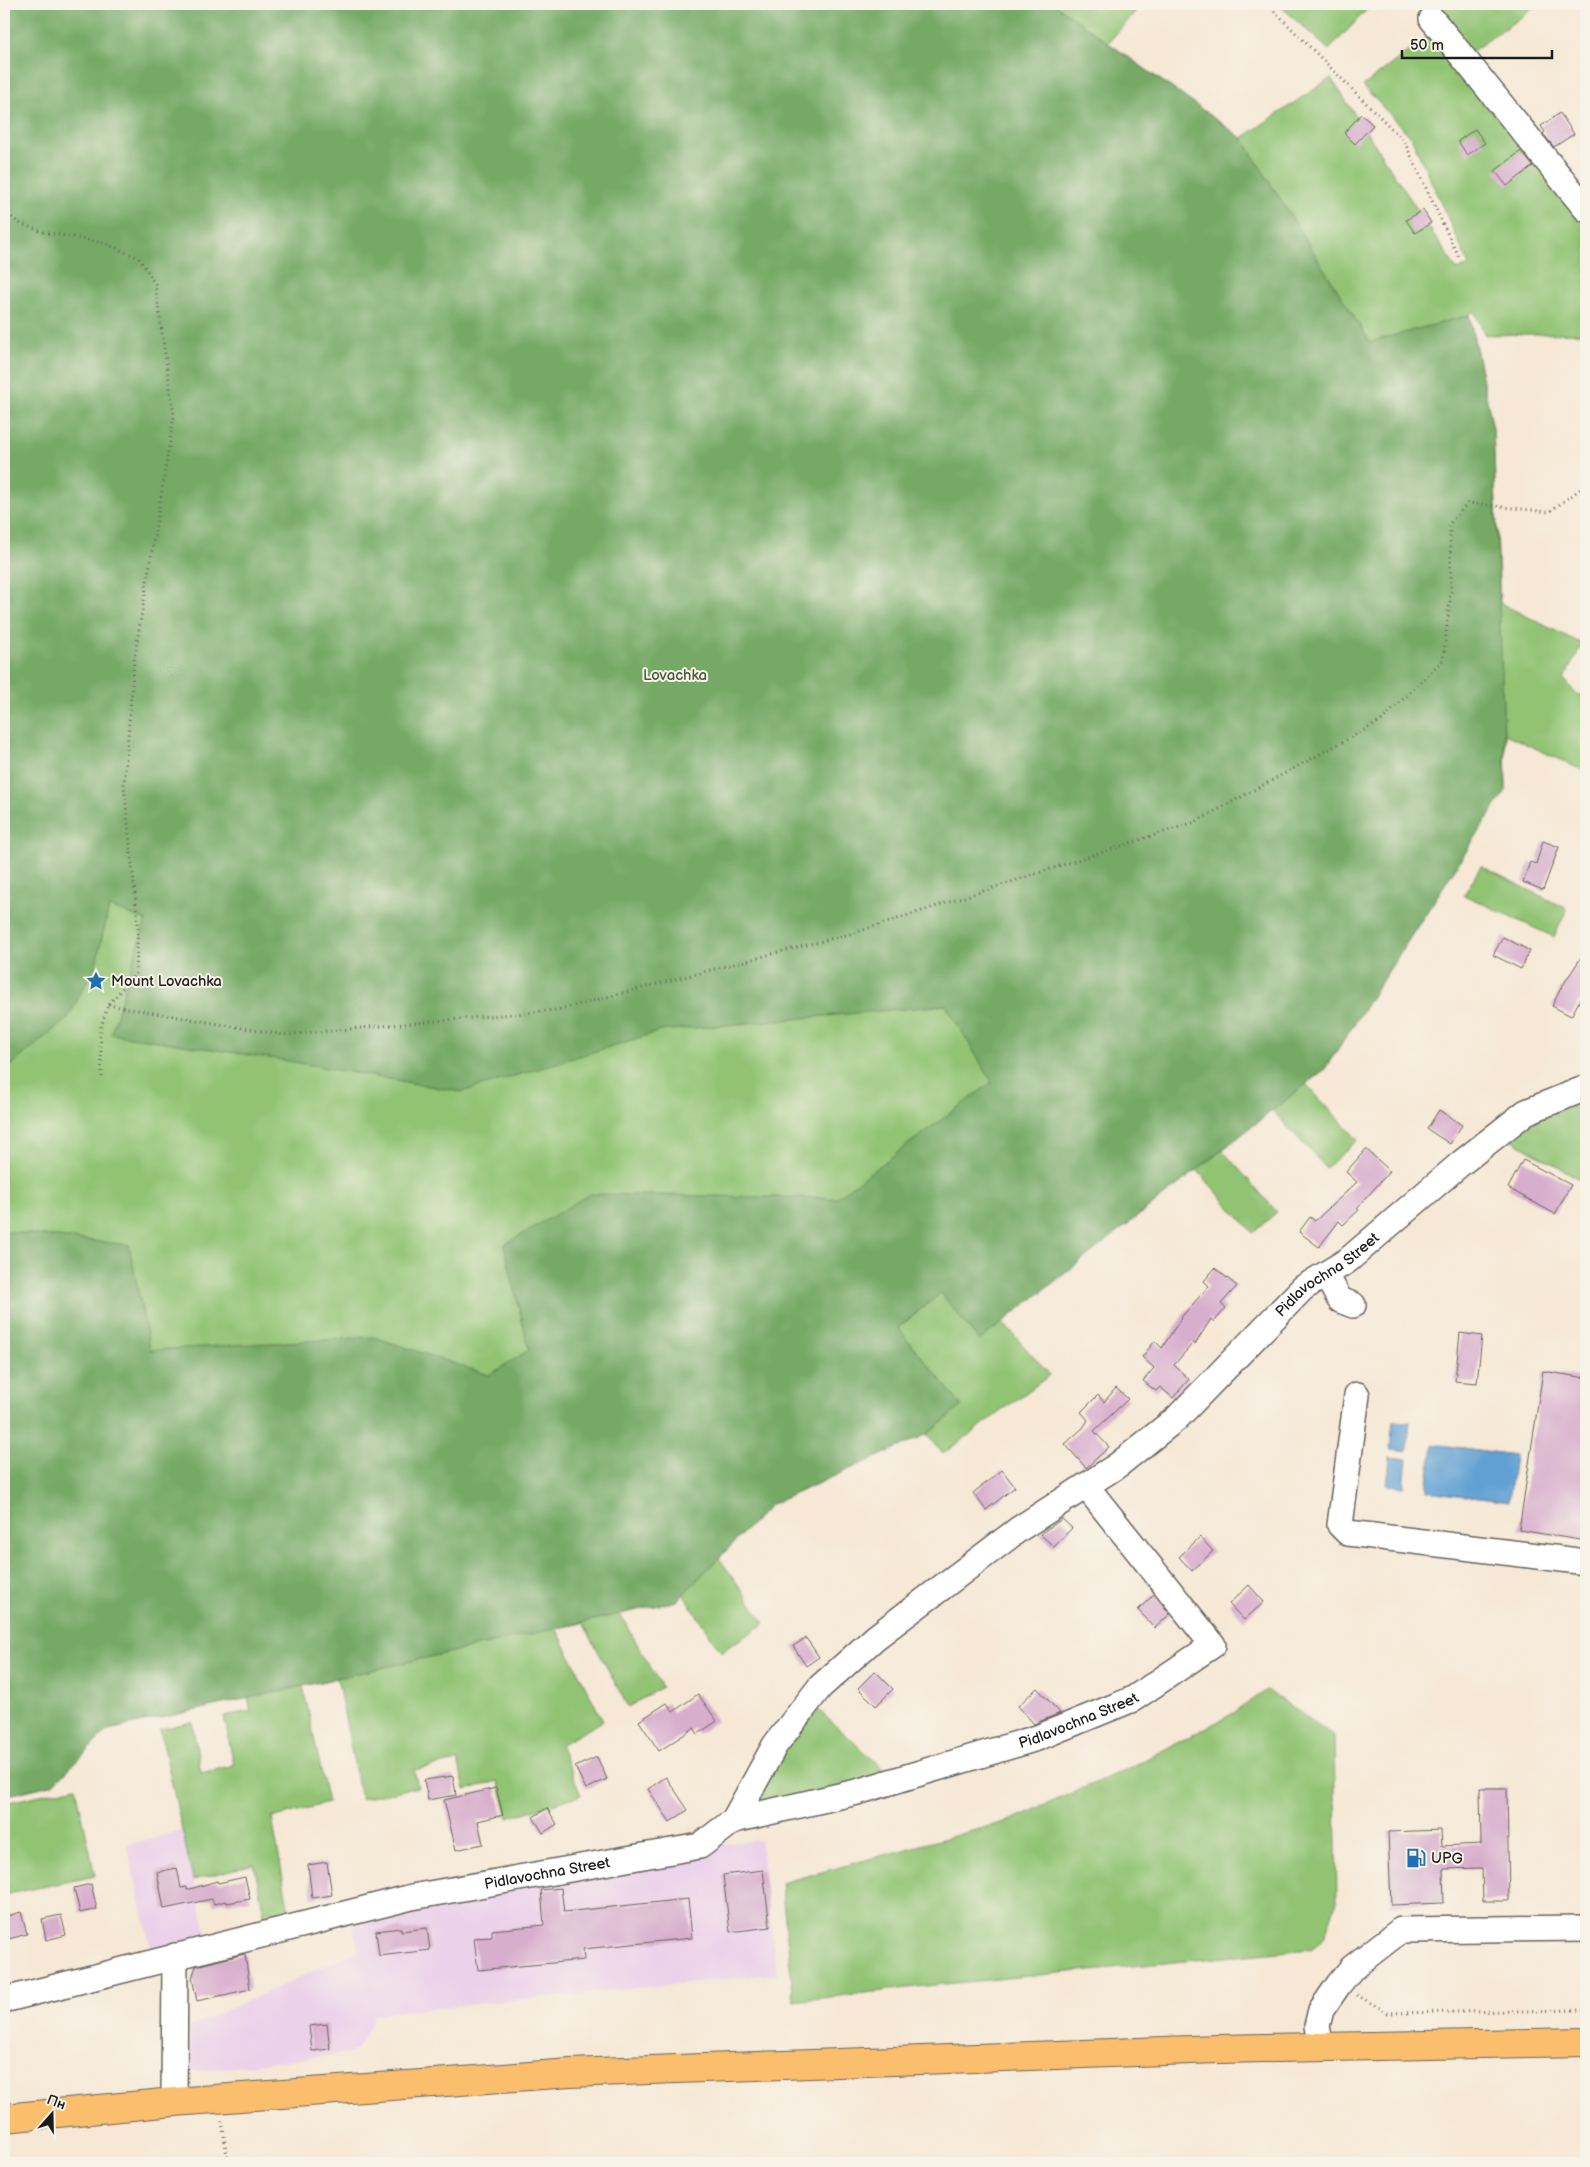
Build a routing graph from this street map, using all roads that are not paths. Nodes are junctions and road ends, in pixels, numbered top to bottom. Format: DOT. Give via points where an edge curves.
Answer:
graph roads {
  1 [pos="1432,18"];
  2 [pos="1586,209"];
  3 [pos="1586,1088"];
  4 [pos="1326,1275"];
  5 [pos="1352,1305"];
  6 [pos="1357,1395"];
  7 [pos="1086,1486"];
  8 [pos="1586,1562"];
  9 [pos="734,1820"];
  10 [pos="1586,1928"];
  11 [pos="175,1956"];
  12 [pos="4,2000"];
  13 [pos="1586,2042"];
  14 [pos="1321,2046"];
  15 [pos="174,2102"];
  16 [pos="4,2118"];
  1 -- 2 [label="street"];
  3 -- 4 [label="street, Pidlavochna Street" via="1526,1112"];
  4 -- 5 [label="street" via="1340,1300"];
  4 -- 7 [label="street, Pidlavochna Street" via="1303,1288 1177,1418"];
  6 -- 8 [label="street" via="1340,1525 1348,1533"];
  7 -- 9 [label="street, Pidlavochna Street" via="1019,1529 950,1581 876,1637 820,1687 775,1745"];
  7 -- 9 [label="street, Pidlavochna Street" via="1213,1645 1133,1699 1037,1738 857,1792"];
  9 -- 11 [label="street, Pidlavochna Street" via="700,1846 412,1897"];
  10 -- 14 [label="street" via="1401,1930 1352,1968 1321,2010 1317,2026"];
  11 -- 12 [label="street, Pidlavochna Street"];
  11 -- 15 [label="street"];
  13 -- 14 [label="highway"];
  14 -- 15 [label="highway" via="570,2073"];
  15 -- 16 [label="highway"];
}
